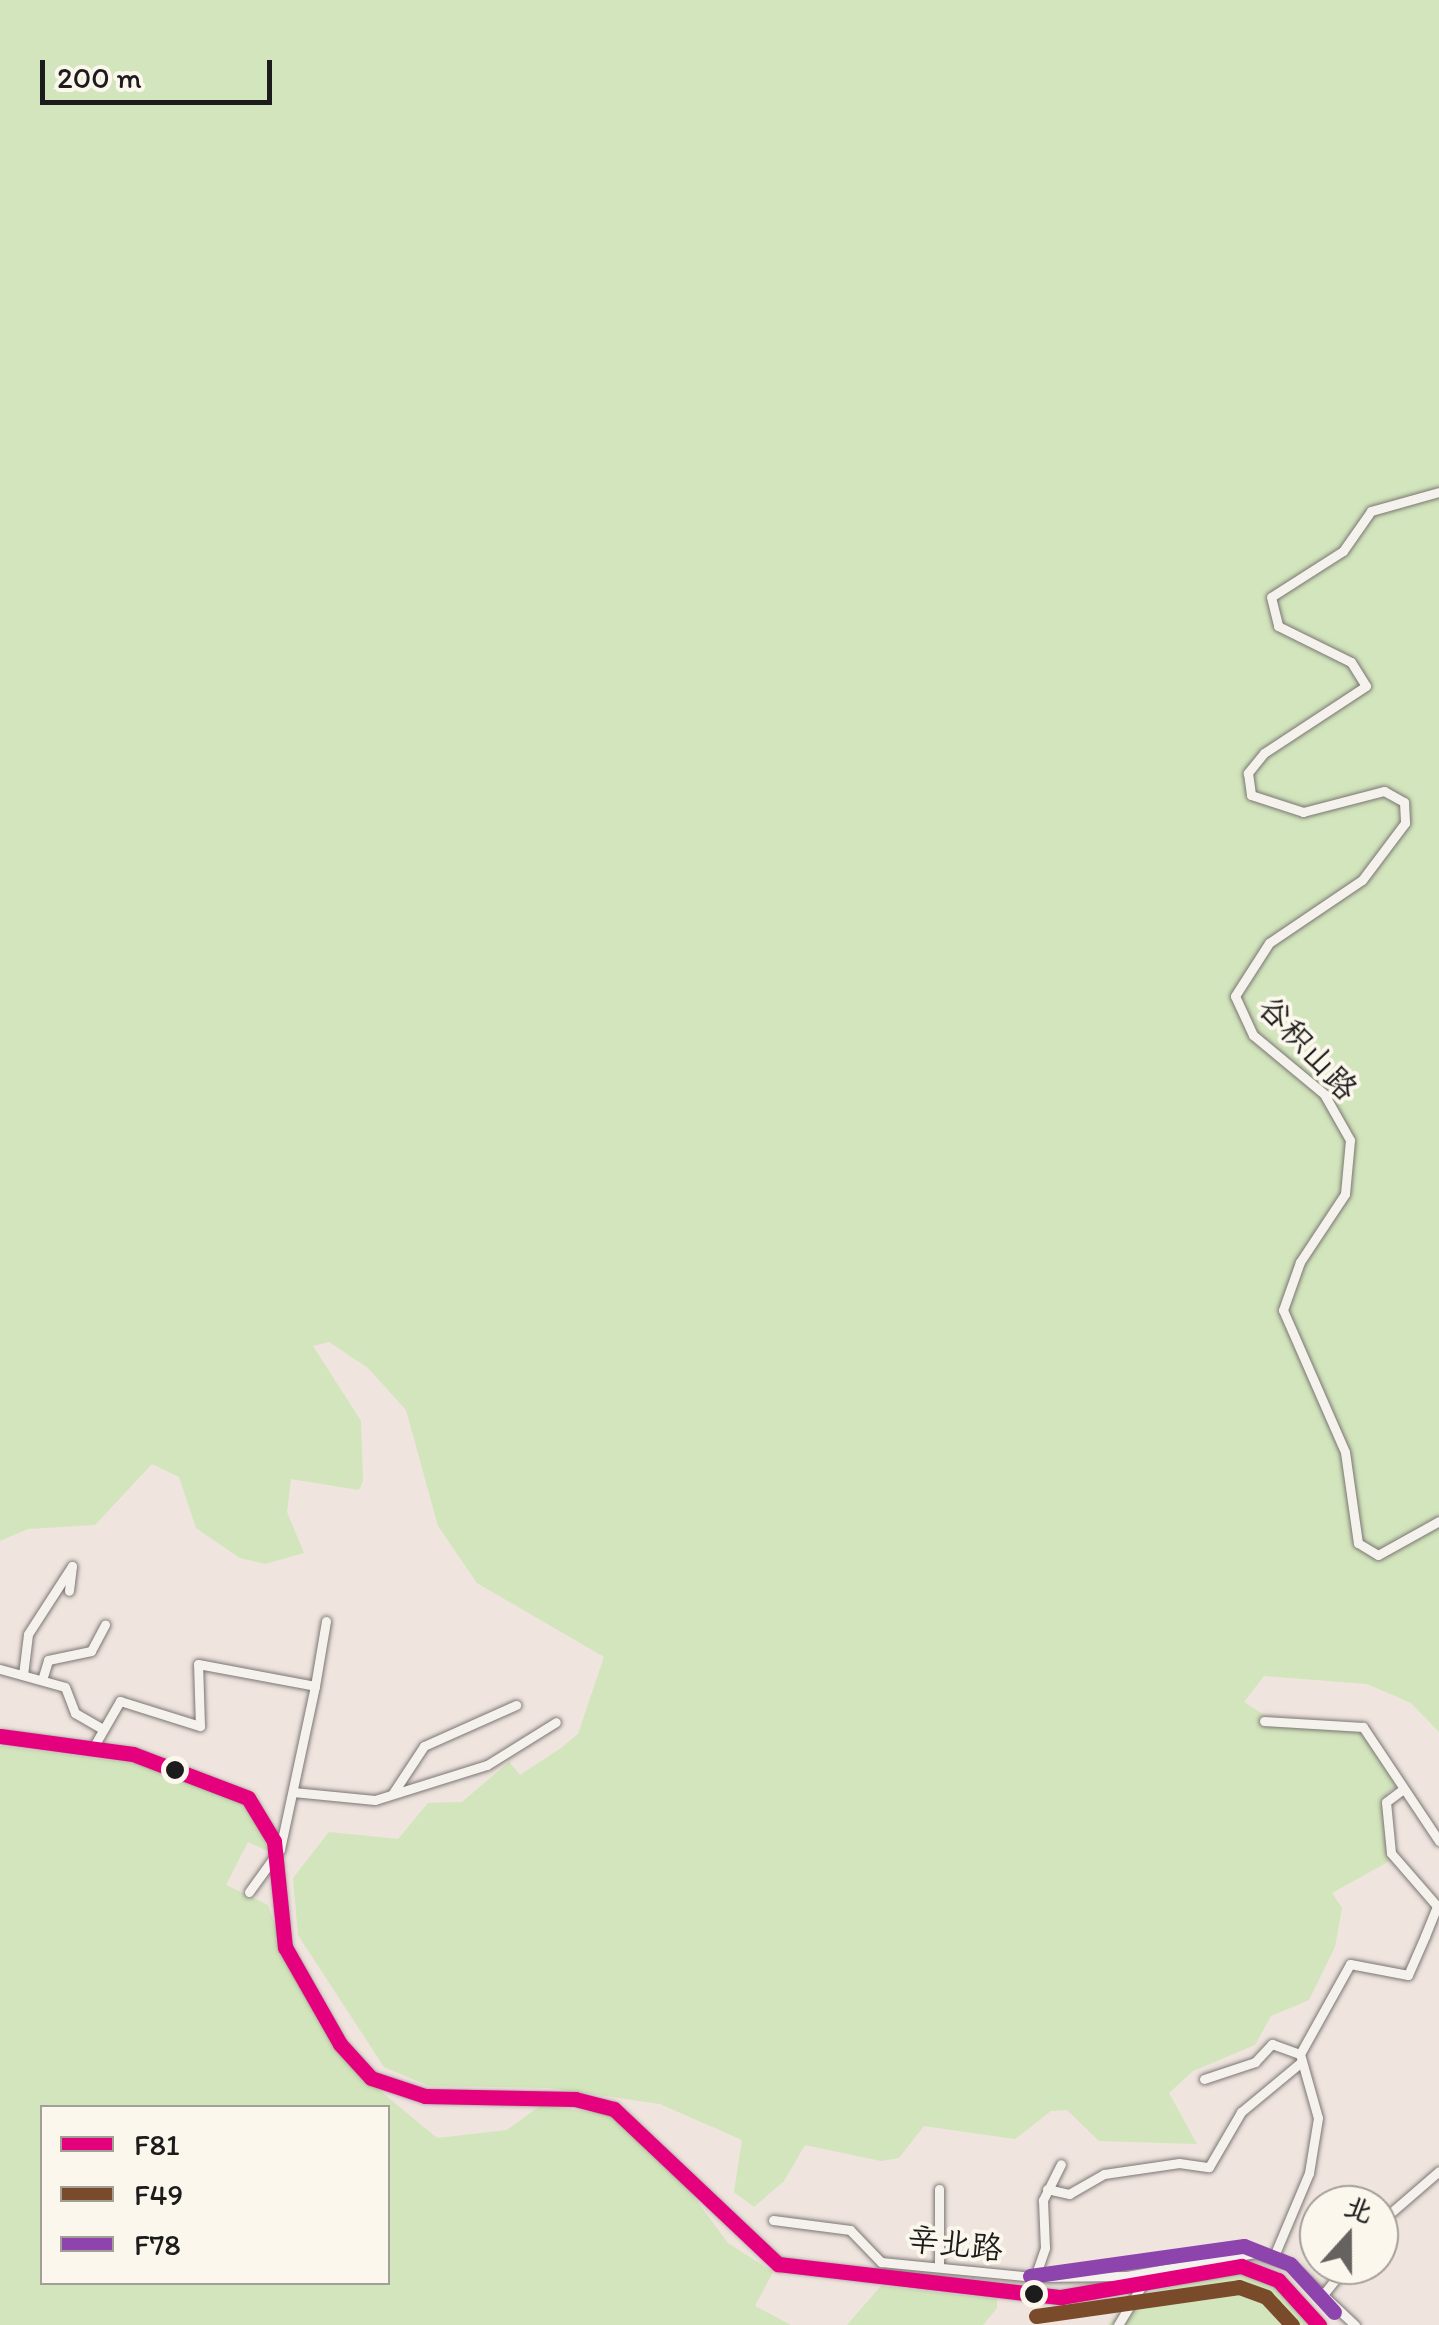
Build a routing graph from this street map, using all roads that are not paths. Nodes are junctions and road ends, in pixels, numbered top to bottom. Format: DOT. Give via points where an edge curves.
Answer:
graph roads {
  1 [pos="1439,492"];
  2 [pos="1439,1521"];
  3 [pos="69,1591"];
  4 [pos="326,1621"];
  5 [pos="105,1625"];
  6 [pos="0,1669"];
  7 [pos="22,1675"];
  8 [pos="42,1680"];
  9 [pos="314,1686"];
  10 [pos="516,1704"];
  11 [pos="1264,1721"];
  12 [pos="556,1722"];
  13 [pos="102,1729"];
  14 [pos="0,1736"];
  15 [pos="94,1746"];
  16 [pos="1403,1789"];
  17 [pos="293,1792"];
  18 [pos="393,1794"];
  19 [pos="1439,1840"];
  20 [pos="276,1856"];
  21 [pos="249,1892"];
  22 [pos="1300,2059"];
  23 [pos="1204,2079"];
  24 [pos="1062,2164"];
  25 [pos="1439,2171"];
  26 [pos="939,2190"];
  27 [pos="1048,2190"];
  28 [pos="1399,2206"];
  29 [pos="772,2220"];
  30 [pos="1274,2256"];
  31 [pos="939,2267"];
  32 [pos="1034,2277"];
  33 [pos="1144,2282"];
  34 [pos="1331,2285"];
  35 [pos="1326,2292"];
  36 [pos="1118,2325"];
  37 [pos="1319,2325"];
  38 [pos="1356,2325"];
  1 -- 2 [label="street, 谷积山路" via="1371,512 1343,551 1271,598 1278,626 1331,649 1367,681 1334,715 1257,760 1251,795 1296,812 1384,791 1404,802 1405,822 1362,880 1269,943 1234,996 1253,1035 1324,1094 1350,1140 1348,1187 1300,1262 1283,1310 1345,1452 1358,1543 1378,1555"];
  3 -- 7 [label="street" via="72,1566 28,1634"];
  4 -- 9 [label="street"];
  5 -- 8 [label="street" via="92,1650 48,1660"];
  6 -- 7 [label="street"];
  7 -- 8 [label="street"];
  8 -- 13 [label="street" via="65,1687 75,1713"];
  9 -- 13 [label="street" via="198,1664 200,1726 120,1701"];
  9 -- 17 [label="street"];
  10 -- 18 [label="street" via="424,1746"];
  11 -- 16 [label="street" via="1363,1728"];
  12 -- 18 [label="street" via="488,1766"];
  13 -- 15 [label="street"];
  14 -- 15 [label="main road"];
  15 -- 20 [label="main road" via="176,1766 248,1798 266,1819"];
  16 -- 19 [label="street"];
  16 -- 22 [label="street" via="1386,1802 1390,1853 1436,1906 1425,1936 1408,1975 1350,1964"];
  17 -- 18 [label="street"];
  17 -- 20 [label="street"];
  20 -- 21 [label="street"];
  20 -- 33 [label="main road" via="277,1917 294,1966 340,2044 385,2087 602,2104 646,2133 758,2252 794,2268 1033,2296"];
  22 -- 23 [label="street" via="1272,2044 1256,2062"];
  22 -- 27 [label="street" via="1241,2112 1209,2167 1179,2163 1104,2174 1069,2194"];
  22 -- 30 [label="street" via="1318,2118 1309,2173"];
  24 -- 27 [label="street"];
  25 -- 28 [label="street"];
  26 -- 31 [label="street"];
  27 -- 32 [label="street"];
  29 -- 31 [label="street, 辛北路" via="850,2230 881,2262"];
  30 -- 32 [label="street, 辛北路" via="1217,2254 1127,2276"];
  30 -- 35 [label="street"];
  31 -- 32 [label="street, 辛北路"];
  33 -- 36 [label="street"];
  33 -- 37 [label="main road" via="1251,2268 1278,2280"];
  34 -- 35 [label="street"];
  35 -- 38 [label="street"];
}
